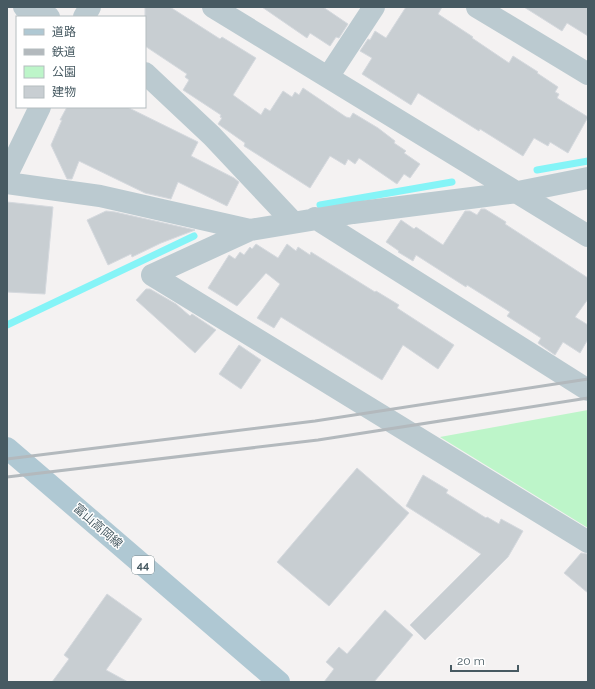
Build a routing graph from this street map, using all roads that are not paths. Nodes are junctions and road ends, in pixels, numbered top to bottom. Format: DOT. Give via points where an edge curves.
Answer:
graph roads {
  1 [pos="24,7"];
  2 [pos="90,7"];
  3 [pos="213,7"];
  4 [pos="374,7"];
  5 [pos="477,7"];
  6 [pos="46,16"];
  7 [pos="85,16"];
  8 [pos="146,74"];
  9 [pos="588,74"];
  10 [pos="328,77"];
  11 [pos="40,108"];
  12 [pos="7,175"];
  13 [pos="588,178"];
  14 [pos="7,183"];
  15 [pos="518,192"];
  16 [pos="315,218"];
  17 [pos="293,222"];
  18 [pos="250,230"];
  19 [pos="588,236"];
  20 [pos="588,390"];
  21 [pos="7,448"];
  22 [pos="588,542"];
  23 [pos="279,682"];
  1 -- 6 [label="street"];
  2 -- 7 [label="street"];
  3 -- 10 [label="street"];
  4 -- 10 [label="street"];
  5 -- 9 [label="street"];
  8 -- 17 [label="street" via="212,136"];
  10 -- 15 [label="street"];
  11 -- 12 [label="street"];
  13 -- 15 [label="street"];
  14 -- 18 [label="street" via="100,196"];
  15 -- 16 [label="street"];
  15 -- 19 [label="street"];
  16 -- 17 [label="street"];
  16 -- 20 [label="street"];
  17 -- 18 [label="street"];
  18 -- 22 [label="street" via="152,275"];
  21 -- 23 [label="main road, 富山高岡線 / 44"];
}
